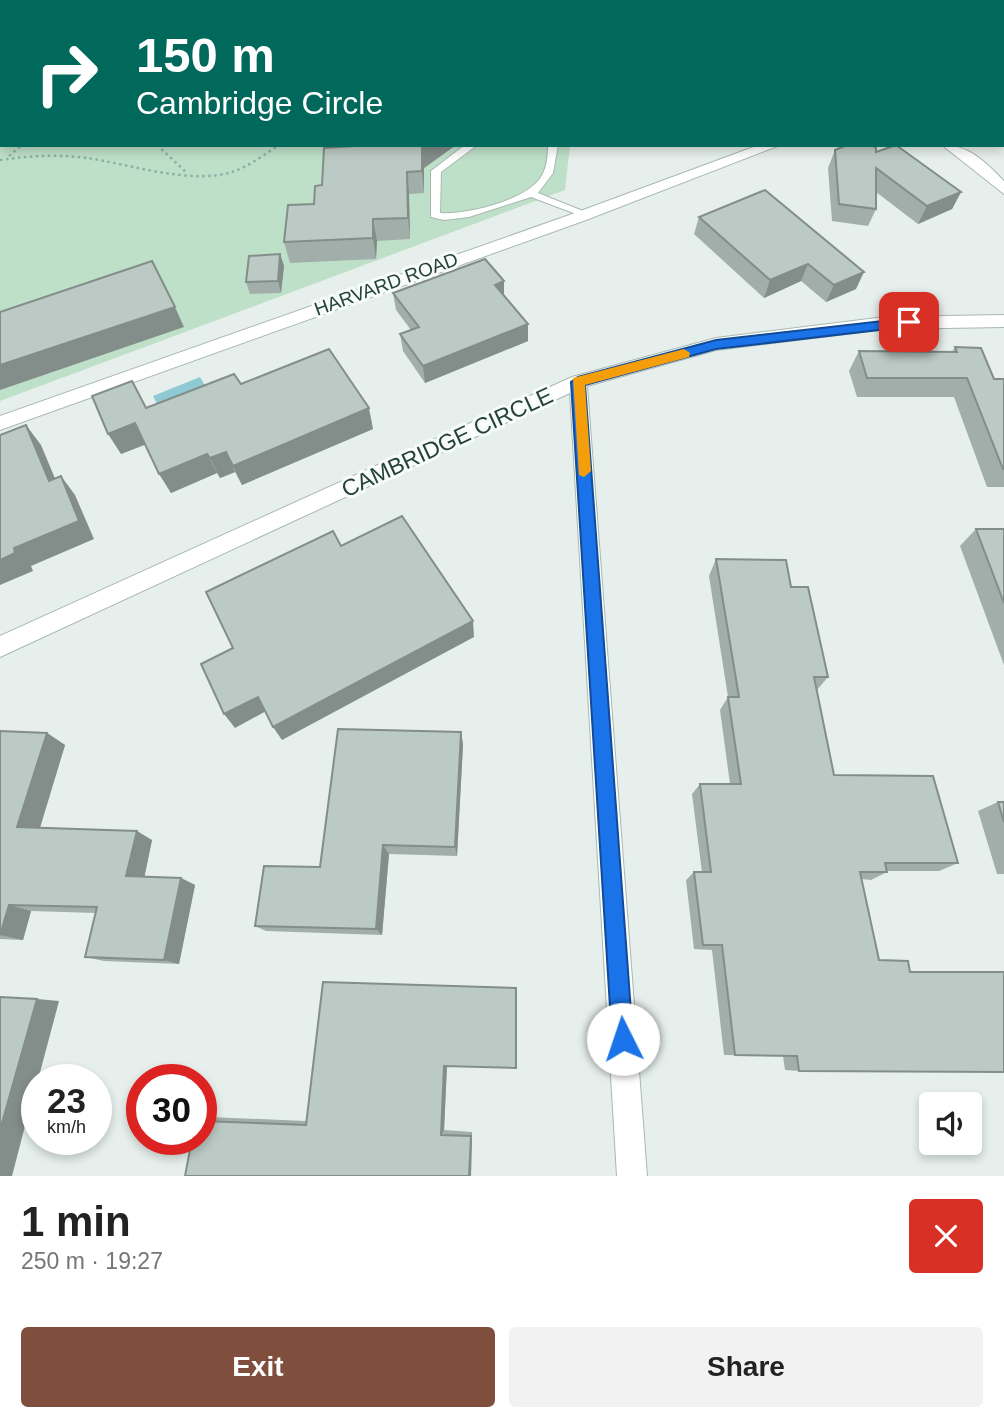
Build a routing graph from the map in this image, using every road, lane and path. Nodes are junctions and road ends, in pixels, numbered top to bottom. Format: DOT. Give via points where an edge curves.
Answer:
graph roads {
  1 [pos="20,147"];
  2 [pos="159,147"];
  3 [pos="276,147"];
  4 [pos="469,147"];
  5 [pos="553,147"];
  6 [pos="768,147"];
  7 [pos="953,147"];
  8 [pos="9,157"];
  9 [pos="0,159"];
  10 [pos="188,174"];
  11 [pos="1004,189"];
  12 [pos="531,194"];
  13 [pos="588,215"];
  14 [pos="1004,321"];
  15 [pos="578,382"];
  16 [pos="0,423"];
  17 [pos="0,647"];
  18 [pos="632,1176"];
  1 -- 8 [label="path"];
  2 -- 10 [label="path"];
  3 -- 10 [label="path" via="233,172"];
  4 -- 12 [label="lane" via="436,171 435,215 463,214"];
  5 -- 12 [label="lane" via="552,169 545,183"];
  6 -- 13 [label="street, HARVARD ROAD"];
  7 -- 11 [label="street"];
  8 -- 9 [label="path"];
  8 -- 10 [label="path" via="87,158"];
  12 -- 13 [label="lane"];
  13 -- 16 [label="street, HARVARD ROAD" via="422,270"];
  14 -- 15 [label="street, CAMBRIDGE CIRCLE" via="885,323 716,344"];
  15 -- 17 [label="street, CAMBRIDGE CIRCLE"];
  15 -- 18 [label="street"];
}
